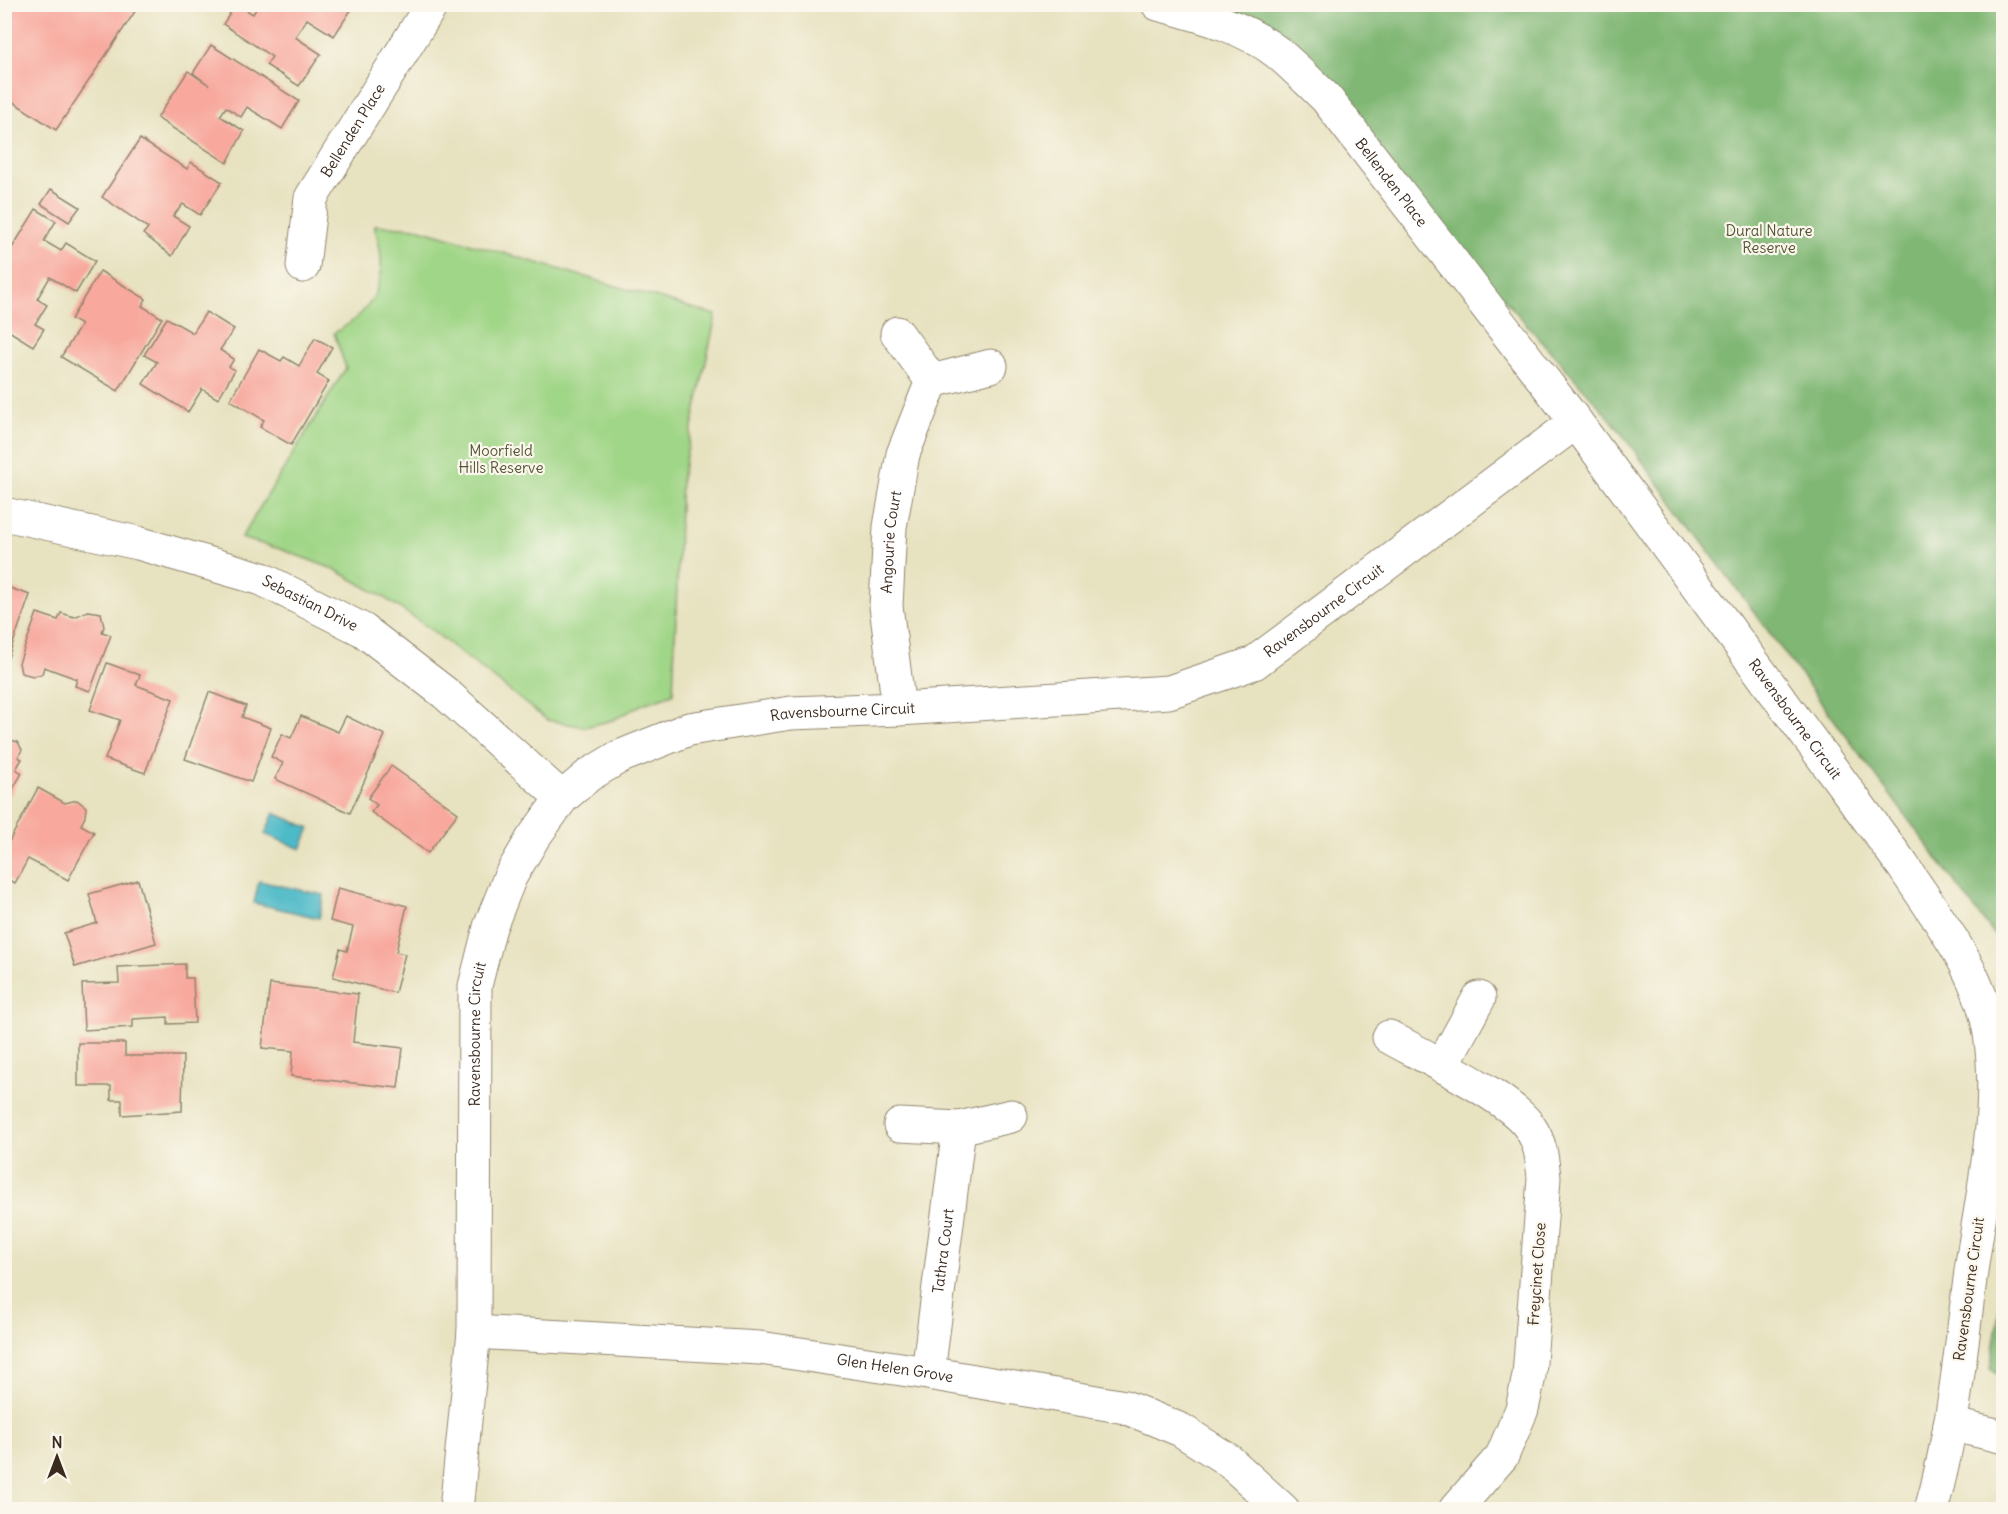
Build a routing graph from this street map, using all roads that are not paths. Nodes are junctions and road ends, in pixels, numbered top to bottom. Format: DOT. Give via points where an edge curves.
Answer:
graph roads {
  1 [pos="432,4"];
  2 [pos="1158,4"];
  3 [pos="303,266"];
  4 [pos="897,333"];
  5 [pos="991,366"];
  6 [pos="932,381"];
  7 [pos="1576,422"];
  8 [pos="4,514"];
  9 [pos="899,709"];
  10 [pos="562,798"];
  11 [pos="1479,998"];
  12 [pos="1389,1037"];
  13 [pos="1442,1066"];
  14 [pos="1011,1116"];
  15 [pos="900,1125"];
  16 [pos="959,1128"];
  17 [pos="474,1332"];
  18 [pos="928,1373"];
  19 [pos="1950,1424"];
  20 [pos="2004,1437"];
  21 [pos="456,1509"];
  22 [pos="1282,1509"];
  23 [pos="1455,1509"];
  24 [pos="1931,1509"];
  1 -- 3 [label="street, Bellenden Place" via="311,198"];
  2 -- 7 [label="street, Bellenden Place" via="1237,29 1277,52 1326,98"];
  4 -- 6 [label="street"];
  5 -- 6 [label="street"];
  6 -- 9 [label="street, Angourie Court" via="903,454 890,527 886,606"];
  7 -- 9 [label="street, Ravensbourne Circuit" via="1254,663 1169,692"];
  7 -- 19 [label="street, Ravensbourne Circuit" via="1903,866 1953,942 1977,988 1990,1033 1995,1100"];
  8 -- 10 [label="street, Sebastian Drive" via="138,543 262,579 363,630 445,693"];
  9 -- 10 [label="street, Ravensbourne Circuit" via="791,713 689,729 619,757"];
  10 -- 17 [label="street, Ravensbourne Circuit" via="510,877 490,927 475,986"];
  11 -- 13 [label="street"];
  12 -- 13 [label="street, Freycinet Close"];
  13 -- 23 [label="street, Freycinet Close" via="1512,1108 1529,1125 1542,1149 1544,1178 1529,1376 1522,1409 1502,1456"];
  14 -- 16 [label="street"];
  15 -- 16 [label="street"];
  16 -- 18 [label="street, Tathra Court"];
  17 -- 18 [label="street, Glen Helen Grove" via="760,1348"];
  17 -- 21 [label="street, Ravensbourne Circuit"];
  18 -- 22 [label="street, Glen Helen Grove" via="1125,1407 1181,1430 1228,1460"];
  19 -- 20 [label="street"];
  19 -- 24 [label="street, Ravensbourne Circuit"];
}
